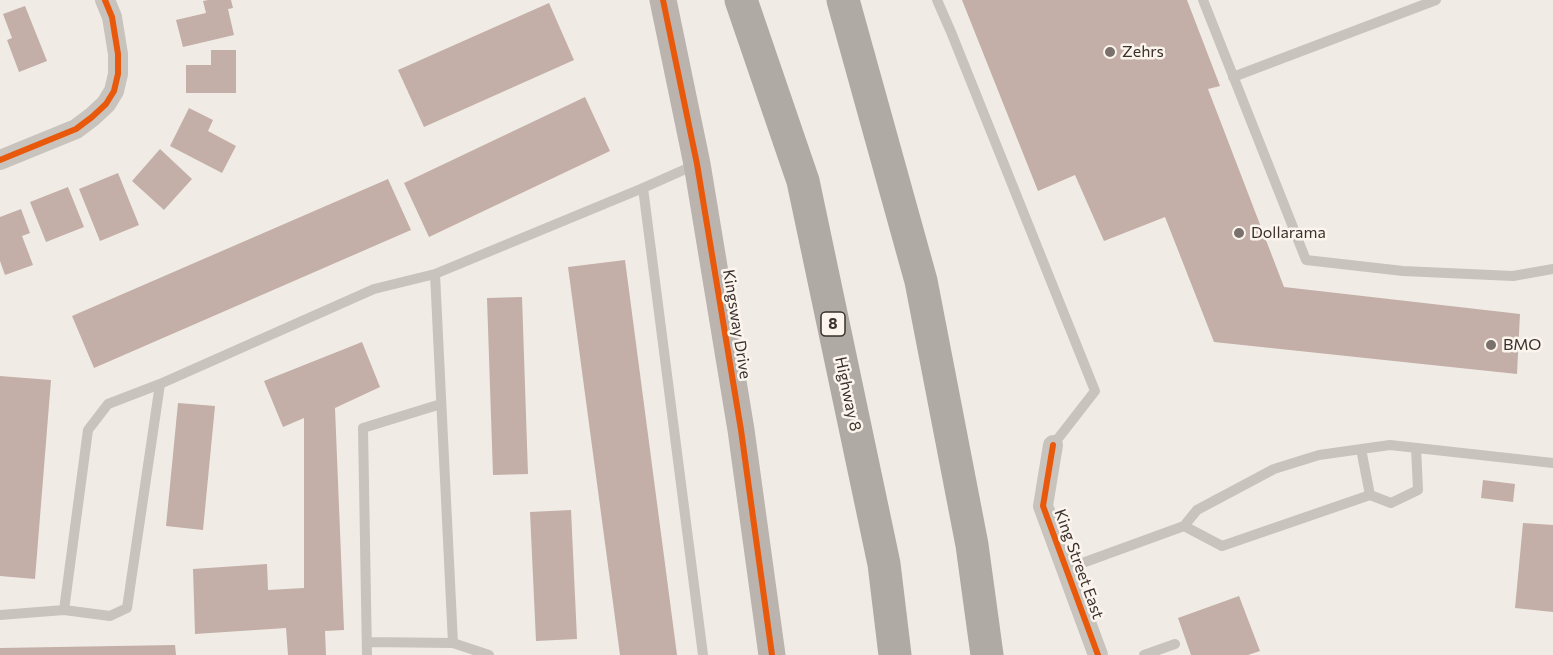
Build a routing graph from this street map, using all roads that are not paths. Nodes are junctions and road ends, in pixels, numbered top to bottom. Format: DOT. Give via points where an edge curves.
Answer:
graph roads {
  1 [pos="105,0"];
  2 [pos="663,0"];
  3 [pos="741,0"];
  4 [pos="843,0"];
  5 [pos="937,0"];
  6 [pos="1203,0"];
  7 [pos="1436,0"];
  8 [pos="1233,77"];
  9 [pos="0,160"];
  10 [pos="697,164"];
  11 [pos="644,188"];
  12 [pos="1553,269"];
  13 [pos="435,274"];
  14 [pos="160,384"];
  15 [pos="441,404"];
  16 [pos="1053,445"];
  17 [pos="1416,448"];
  18 [pos="1361,449"];
  19 [pos="1553,463"];
  20 [pos="1370,495"];
  21 [pos="1184,526"];
  22 [pos="1066,569"];
  23 [pos="64,610"];
  24 [pos="0,615"];
  25 [pos="367,642"];
  26 [pos="412,642"];
  27 [pos="453,643"];
  28 [pos="1175,644"];
  29 [pos="367,655"];
  30 [pos="413,655"];
  31 [pos="489,655"];
  32 [pos="703,655"];
  33 [pos="772,655"];
  34 [pos="895,655"];
  35 [pos="987,655"];
  36 [pos="1098,655"];
  37 [pos="1144,655"];
  1 -- 9 [label="street" via="118,54 114,91 106,104 76,129"];
  2 -- 10 [label="street, Kingsway Drive"];
  3 -- 34 [label="highway, Highway 8 / 8" via="803,181 884,564"];
  4 -- 35 [label="highway" via="921,281 972,545"];
  5 -- 16 [label="lane" via="1095,391"];
  6 -- 8 [label="lane"];
  7 -- 8 [label="lane"];
  8 -- 12 [label="lane" via="1306,260 1403,271 1513,276"];
  10 -- 11 [label="lane"];
  10 -- 33 [label="street, Kingsway Drive" via="741,430"];
  11 -- 13 [label="lane"];
  11 -- 32 [label="lane"];
  13 -- 14 [label="lane" via="374,289"];
  13 -- 15 [label="lane"];
  14 -- 23 [label="lane" via="108,404 88,430"];
  14 -- 23 [label="lane" via="128,608 110,616"];
  15 -- 25 [label="lane" via="363,428"];
  15 -- 27 [label="lane"];
  16 -- 22 [label="street, King Street East" via="1044,506"];
  17 -- 18 [label="lane" via="1390,445"];
  17 -- 19 [label="lane"];
  17 -- 20 [label="lane" via="1418,490 1391,502"];
  18 -- 20 [label="lane"];
  18 -- 21 [label="lane" via="1319,455 1274,469 1197,510"];
  20 -- 21 [label="lane" via="1222,546"];
  21 -- 22 [label="lane"];
  22 -- 36 [label="street, King Street East"];
  23 -- 24 [label="lane"];
  25 -- 26 [label="lane"];
  25 -- 29 [label="lane"];
  26 -- 27 [label="lane"];
  26 -- 30 [label="lane"];
  27 -- 31 [label="lane"];
  28 -- 37 [label="lane"];
}
